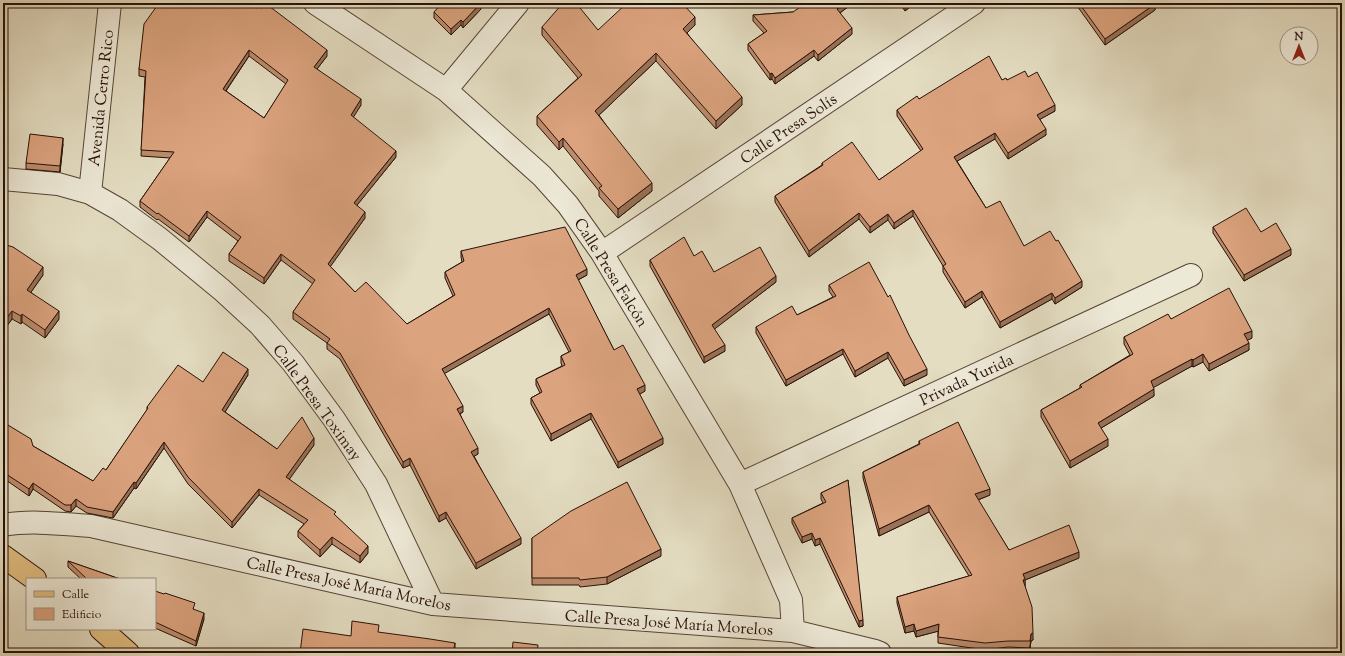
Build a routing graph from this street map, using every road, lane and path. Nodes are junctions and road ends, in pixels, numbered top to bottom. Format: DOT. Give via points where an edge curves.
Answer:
graph roads {
  1 [pos="110,3"];
  2 [pos="314,3"];
  3 [pos="518,3"];
  4 [pos="974,3"];
  5 [pos="446,90"];
  6 [pos="3,178"];
  7 [pos="90,193"];
  8 [pos="602,253"];
  9 [pos="1191,275"];
  10 [pos="740,484"];
  11 [pos="3,526"];
  12 [pos="3,556"];
  13 [pos="34,578"];
  14 [pos="433,604"];
  15 [pos="102,630"];
  16 [pos="793,630"];
  17 [pos="128,653"];
  18 [pos="880,653"];
  1 -- 7 [label="street, Avenida Cerro Rico"];
  2 -- 5 [label="street, Calle Presa Falcón"];
  3 -- 5 [label="street"];
  4 -- 8 [label="street, Calle Presa Solís"];
  5 -- 8 [label="street, Calle Presa Falcón" via="542,176 568,205"];
  6 -- 7 [label="street, Calle Presa Toximay" via="58,184"];
  7 -- 14 [label="street, Calle Presa Toximay" via="120,210 155,235 222,290 260,325 293,363 334,419 376,484"];
  8 -- 10 [label="street, Calle Presa Falcón"];
  9 -- 10 [label="street, Privada Yurida"];
  10 -- 16 [label="street, Calle Presa Falcón" via="791,600"];
  11 -- 14 [label="street, Calle Presa José María Morelos" via="48,523 91,526"];
  12 -- 13 [label="main road"];
  14 -- 16 [label="street, Calle Presa José María Morelos"];
  15 -- 17 [label="main road"];
  16 -- 18 [label="street, Calle Presa José María Morelos"];
}
